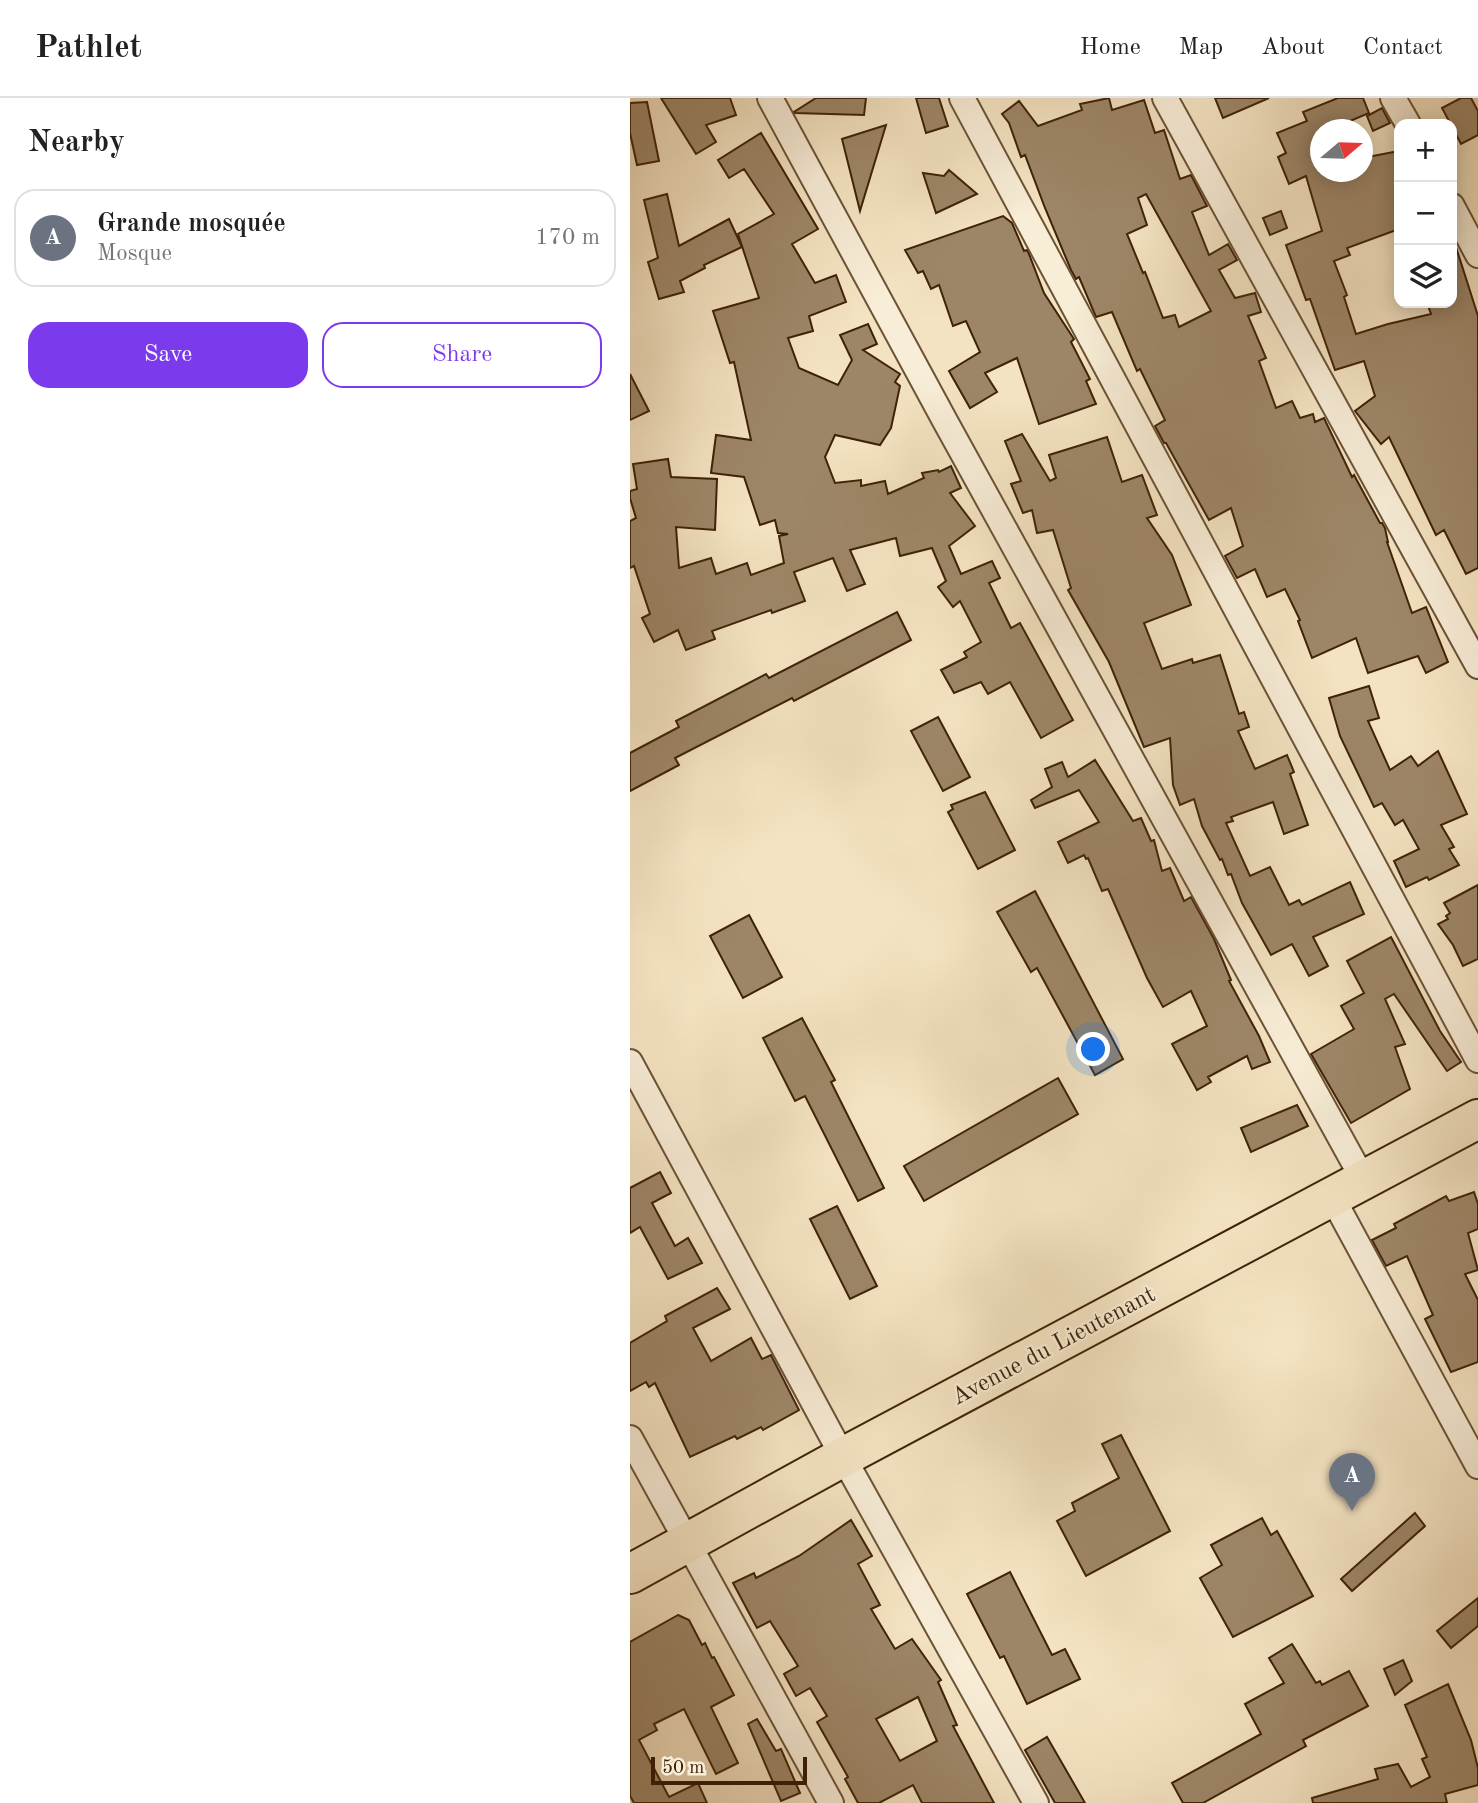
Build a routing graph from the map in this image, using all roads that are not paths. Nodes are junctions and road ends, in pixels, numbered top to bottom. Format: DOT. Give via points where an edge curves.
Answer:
graph roads {
  1 [pos="770,98"];
  2 [pos="962,98"];
  3 [pos="1165,98"];
  4 [pos="1393,98"];
  5 [pos="1405,119"];
  6 [pos="1457,215"];
  7 [pos="1478,255"];
  8 [pos="1478,666"];
  9 [pos="1478,1059"];
  10 [pos="630,1062"];
  11 [pos="1478,1119"];
  12 [pos="1347,1188"];
  13 [pos="630,1438"];
  14 [pos="843,1457"];
  15 [pos="1478,1466"];
  16 [pos="687,1543"];
  17 [pos="630,1574"];
  18 [pos="831,1803"];
  19 [pos="1036,1803"];
  1 -- 12 [label="street"];
  2 -- 9 [label="street"];
  3 -- 8 [label="street"];
  4 -- 5 [label="street"];
  6 -- 7 [label="street"];
  10 -- 14 [label="street"];
  11 -- 12 [label="main road, Avenue du Lieutenant"];
  12 -- 14 [label="main road, Avenue du Lieutenant"];
  12 -- 15 [label="street"];
  13 -- 16 [label="street"];
  14 -- 16 [label="main road, Avenue du Lieutenant"];
  14 -- 19 [label="street"];
  16 -- 17 [label="main road, Avenue du Lieutenant"];
  16 -- 18 [label="street"];
}
